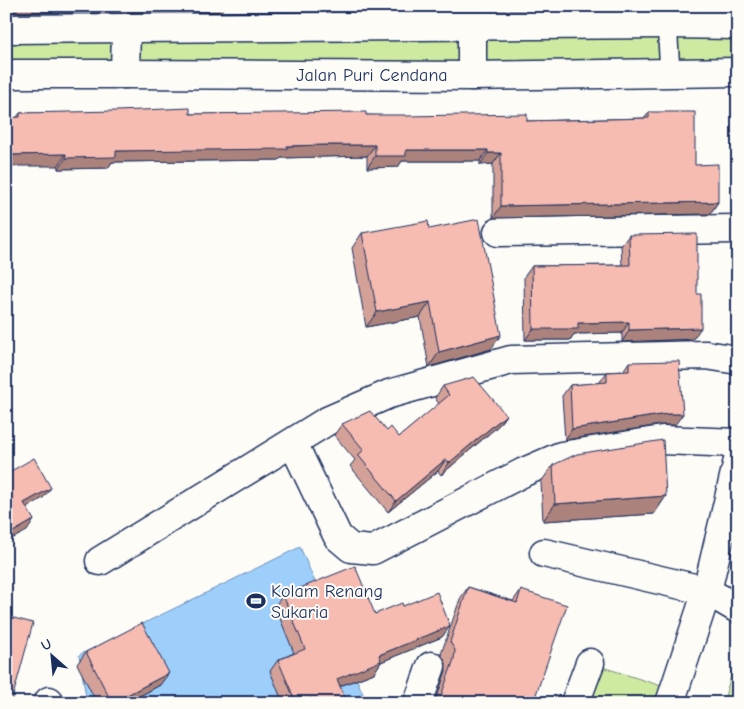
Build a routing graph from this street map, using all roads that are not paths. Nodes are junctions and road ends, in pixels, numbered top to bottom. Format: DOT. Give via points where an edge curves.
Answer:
graph roads {
  1 [pos="666,15"];
  2 [pos="738,25"];
  3 [pos="472,26"];
  4 [pos="126,28"];
  5 [pos="6,29"];
  6 [pos="670,72"];
  7 [pos="738,72"];
  8 [pos="6,74"];
  9 [pos="125,74"];
  10 [pos="472,76"];
  11 [pos="738,229"];
  12 [pos="498,232"];
  13 [pos="738,360"];
  14 [pos="293,443"];
  15 [pos="738,443"];
  16 [pos="738,460"];
  17 [pos="544,553"];
  18 [pos="100,562"];
  19 [pos="738,587"];
  20 [pos="707,591"];
  21 [pos="738,609"];
  22 [pos="590,663"];
  23 [pos="431,666"];
  24 [pos="418,703"];
  25 [pos="575,703"];
  26 [pos="670,703"];
  1 -- 2 [label="street"];
  1 -- 3 [label="street"];
  1 -- 6 [label="lane"];
  3 -- 4 [label="street"];
  3 -- 10 [label="street"];
  4 -- 5 [label="street"];
  4 -- 9 [label="street"];
  6 -- 7 [label="street, Jalan Puri Cendana"];
  6 -- 10 [label="street, Jalan Puri Cendana"];
  8 -- 9 [label="street, Jalan Puri Cendana"];
  9 -- 10 [label="street, Jalan Puri Cendana"];
  11 -- 12 [label="street"];
  13 -- 14 [label="street" via="706,355 511,360 389,394 327,421"];
  14 -- 15 [label="street" via="338,537 351,548 373,550 561,456 662,440"];
  14 -- 18 [label="street"];
  16 -- 20 [label="street"];
  17 -- 20 [label="street"];
  19 -- 20 [label="street"];
  20 -- 21 [label="street"];
  20 -- 26 [label="street"];
  22 -- 25 [label="street"];
  23 -- 24 [label="street"];
}
